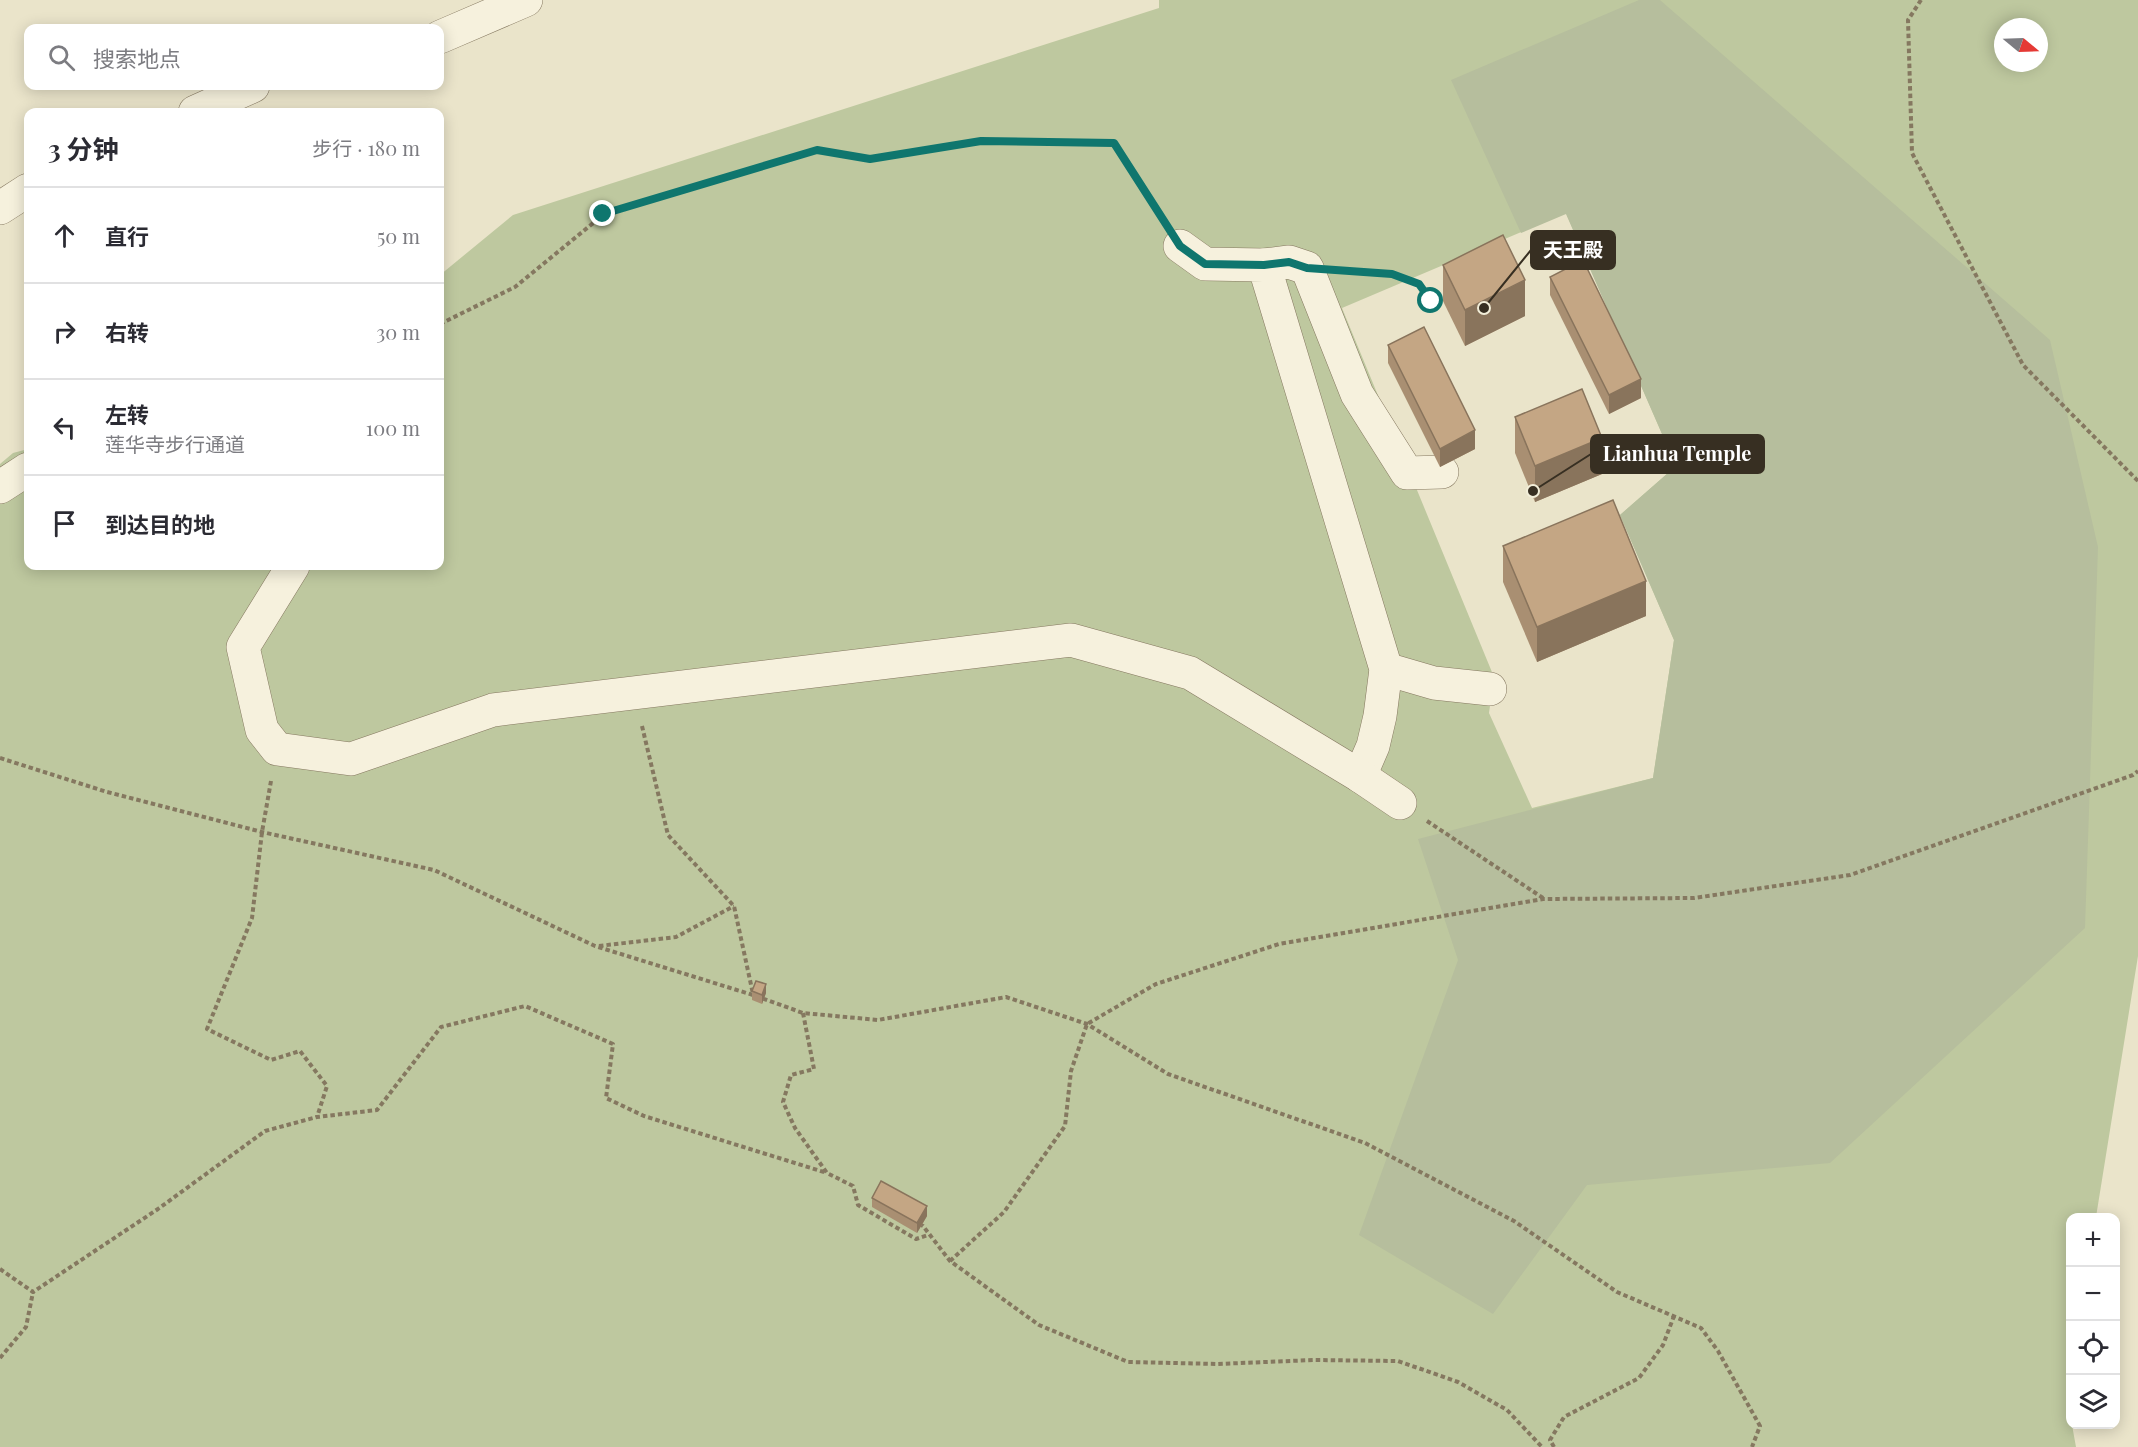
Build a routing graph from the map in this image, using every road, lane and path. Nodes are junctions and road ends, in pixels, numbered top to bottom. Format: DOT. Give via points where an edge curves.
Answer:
graph roads {
  1 [pos="526,0"];
  2 [pos="1921,0"];
  3 [pos="444,35"];
  4 [pos="244,90"];
  5 [pos="204,108"];
  6 [pos="24,192"];
  7 [pos="0,207"];
  8 [pos="1180,246"];
  9 [pos="1264,265"];
  10 [pos="1307,268"];
  11 [pos="1431,301"];
  12 [pos="444,322"];
  13 [pos="24,472"];
  14 [pos="1442,472"];
  15 [pos="2138,482"];
  16 [pos="0,487"];
  17 [pos="291,570"];
  18 [pos="1386,669"];
  19 [pos="1490,690"];
  20 [pos="634,694"];
  21 [pos="277,749"];
  22 [pos="0,758"];
  23 [pos="2138,771"];
  24 [pos="1360,776"];
  25 [pos="1400,803"];
  26 [pos="262,832"];
  27 [pos="1544,899"];
  28 [pos="734,906"];
  29 [pos="595,946"];
  30 [pos="753,995"];
  31 [pos="803,1013"];
  32 [pos="1087,1024"];
  33 [pos="317,1117"];
  34 [pos="828,1173"];
  35 [pos="876,1207"];
  36 [pos="873,1214"];
  37 [pos="915,1221"];
  38 [pos="928,1234"];
  39 [pos="950,1261"];
  40 [pos="0,1269"];
  41 [pos="33,1292"];
  42 [pos="1674,1316"];
  43 [pos="0,1358"];
  44 [pos="1542,1447"];
  45 [pos="1554,1447"];
  46 [pos="1752,1447"];
  1 -- 3 [label="street"];
  2 -- 15 [label="path" via="1908,20 1912,153 2023,365"];
  4 -- 5 [label="street"];
  6 -- 7 [label="street"];
  8 -- 9 [label="street" via="1205,264"];
  8 -- 12 [label="path" via="1114,143 981,141 870,159 817,150 603,214 515,287"];
  9 -- 10 [label="street" via="1289,262"];
  9 -- 18 [label="street"];
  10 -- 11 [label="path" via="1392,274 1419,284"];
  10 -- 14 [label="street" via="1357,394 1407,473"];
  13 -- 16 [label="street"];
  17 -- 21 [label="street" via="243,647 262,730"];
  18 -- 19 [label="street" via="1434,683"];
  18 -- 24 [label="street" via="1373,746"];
  20 -- 21 [label="street" via="493,710 351,759"];
  20 -- 24 [label="street" via="1071,640 1190,673"];
  20 -- 28 [label="path" via="668,835"];
  21 -- 26 [label="path"];
  22 -- 26 [label="path" via="107,792"];
  23 -- 27 [label="path" via="1850,875 1694,898"];
  24 -- 25 [label="street"];
  25 -- 27 [label="path"];
  26 -- 29 [label="path" via="434,870"];
  26 -- 33 [label="path" via="252,918 207,1029 271,1060 300,1051 327,1086"];
  27 -- 32 [label="path" via="1279,944 1155,984"];
  28 -- 29 [label="path" via="676,937"];
  28 -- 30 [label="path"];
  29 -- 30 [label="path"];
  30 -- 31 [label="path"];
  31 -- 32 [label="path" via="878,1020 1006,997"];
  31 -- 34 [label="path" via="814,1069 791,1075 783,1102 795,1128"];
  32 -- 39 [label="path" via="1071,1071 1065,1126 1004,1212"];
  32 -- 42 [label="path" via="1168,1074 1365,1143 1514,1221 1617,1292"];
  33 -- 34 [label="path" via="377,1110 441,1027 525,1006 612,1044 606,1098 644,1116"];
  33 -- 41 [label="path" via="265,1131 158,1209"];
  34 -- 36 [label="path" via="853,1186 858,1205"];
  35 -- 36 [label="path"];
  36 -- 38 [label="path" via="916,1239"];
  37 -- 38 [label="path"];
  38 -- 39 [label="path"];
  39 -- 44 [label="path" via="1039,1325 1128,1362 1398,1361 1458,1382 1507,1410"];
  40 -- 41 [label="path"];
  41 -- 43 [label="path" via="26,1327"];
  42 -- 45 [label="path" via="1663,1345 1639,1378 1564,1417 1550,1440"];
  42 -- 46 [label="path" via="1701,1328 1718,1351 1760,1426"];
}
